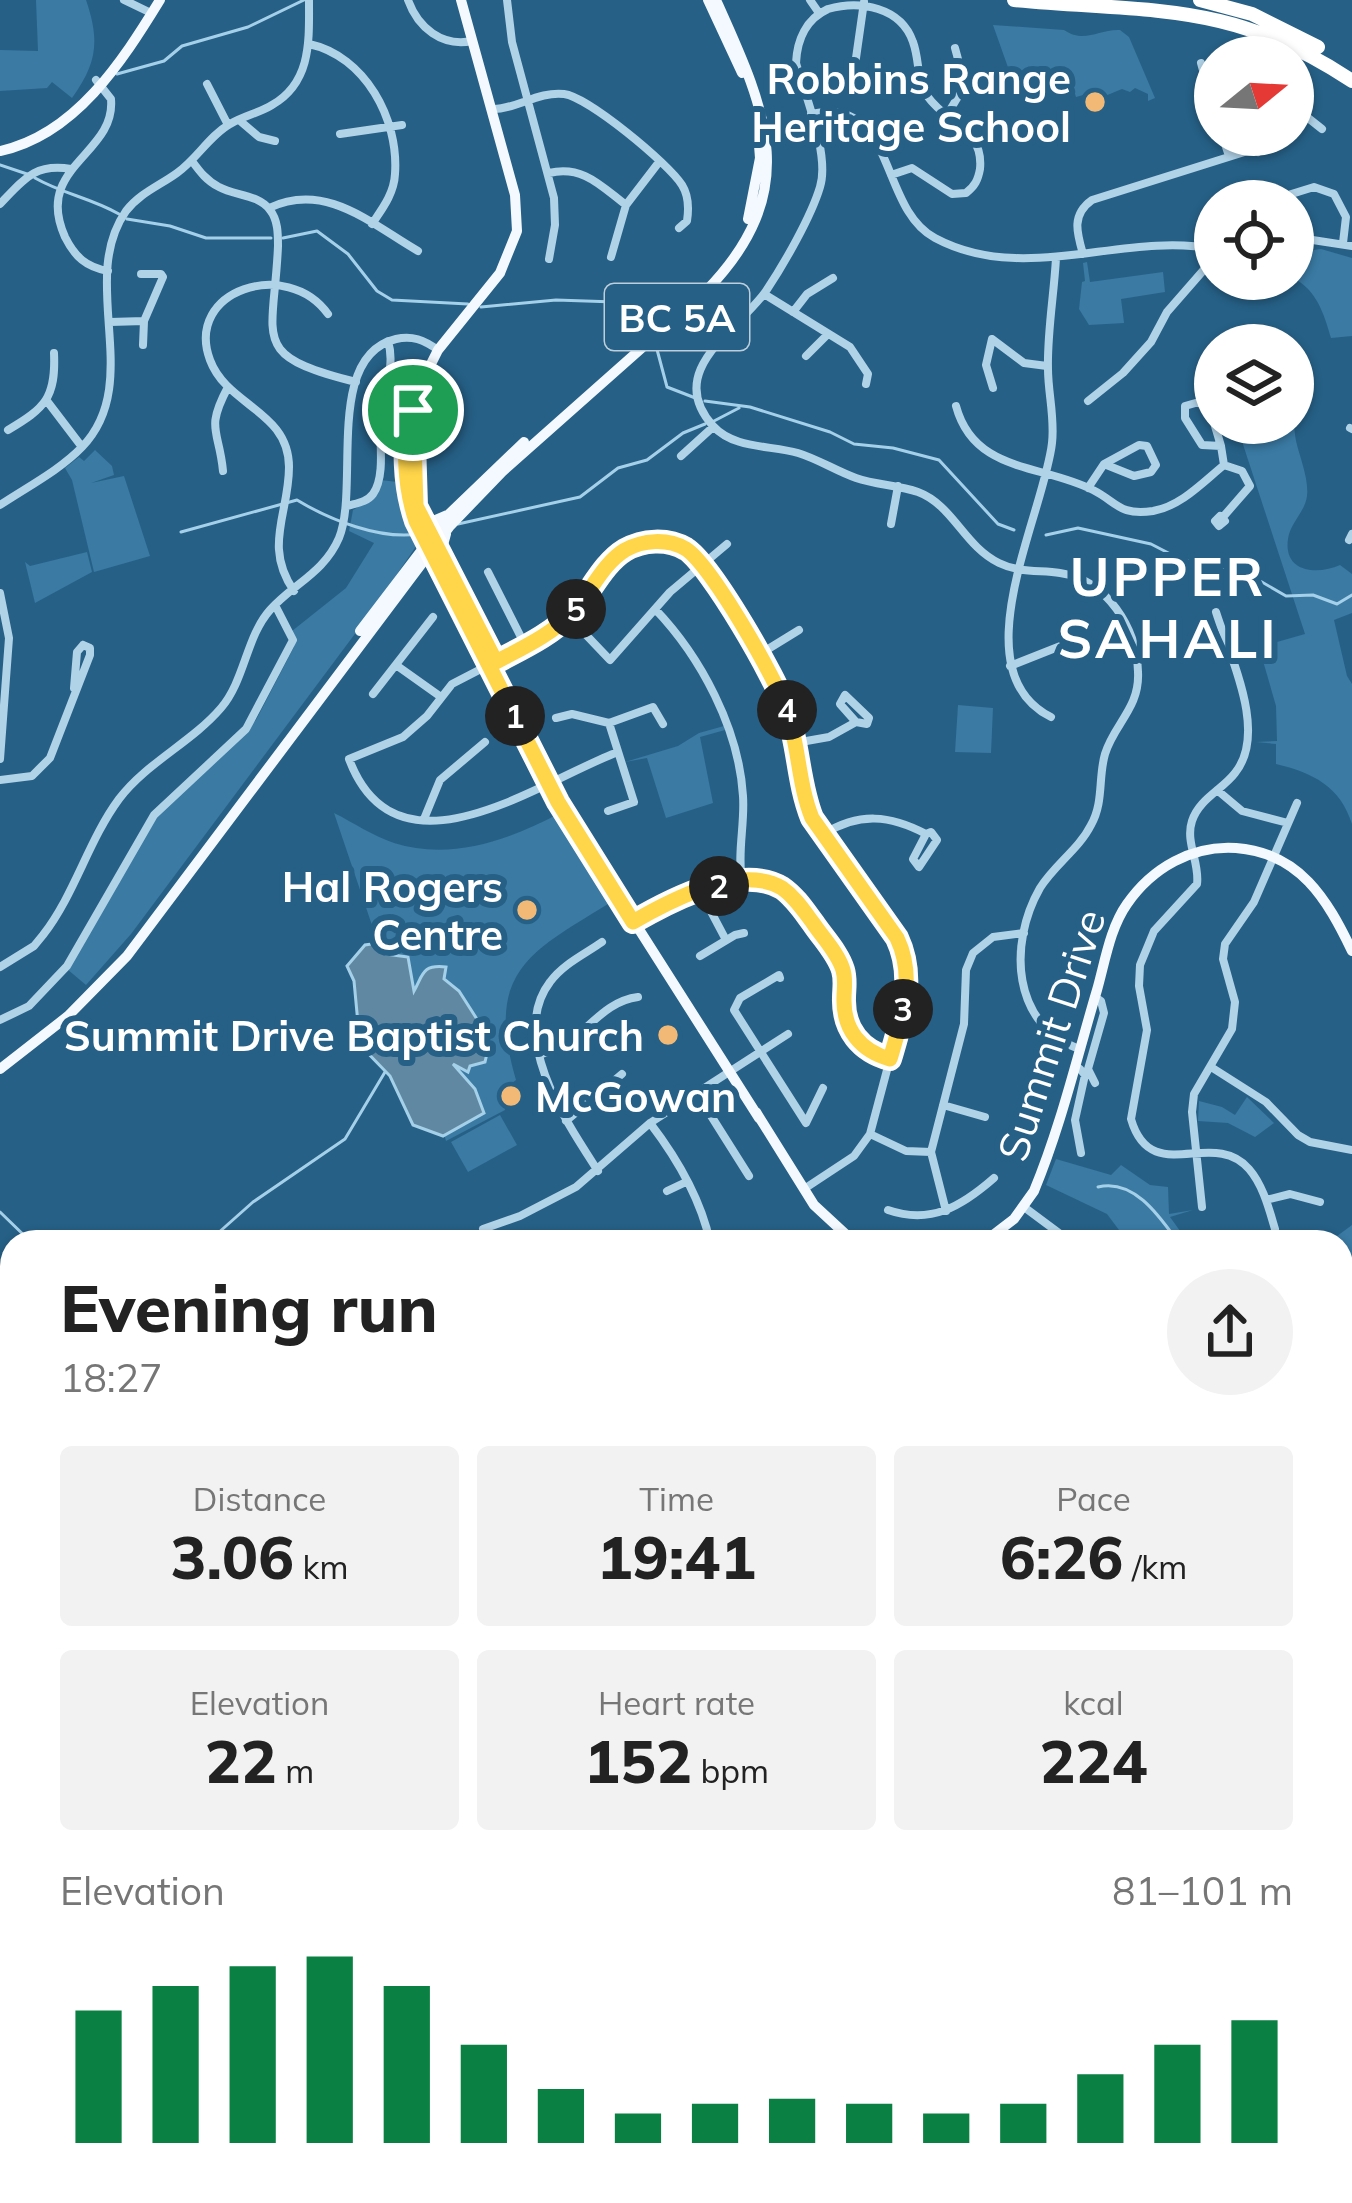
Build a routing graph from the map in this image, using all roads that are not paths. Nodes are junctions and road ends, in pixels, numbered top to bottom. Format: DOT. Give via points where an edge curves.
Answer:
graph roads {
  1 [pos="309,0"];
  2 [pos="409,0"];
  3 [pos="461,0"];
  4 [pos="507,0"];
  5 [pos="712,0"];
  6 [pos="810,0"];
  7 [pos="1014,0"];
  8 [pos="1200,0"];
  9 [pos="864,2"];
  10 [pos="141,6"];
  11 [pos="819,13"];
  12 [pos="1275,36"];
  13 [pos="472,41"];
  14 [pos="309,44"];
  15 [pos="955,48"];
  16 [pos="1314,57"];
  17 [pos="856,58"];
  18 [pos="1314,61"];
  19 [pos="1352,70"];
  20 [pos="1352,81"];
  21 [pos="98,82"];
  22 [pos="207,84"];
  23 [pos="1352,92"];
  24 [pos="528,99"];
  25 [pos="491,109"];
  26 [pos="810,114"];
  27 [pos="947,115"];
  28 [pos="239,119"];
  29 [pos="1314,123"];
  30 [pos="402,124"];
  31 [pos="228,125"];
  32 [pos="388,128"];
  33 [pos="1322,129"];
  34 [pos="340,134"];
  35 [pos="274,141"];
  36 [pos="0,151"];
  37 [pos="1228,156"];
  38 [pos="192,161"];
  39 [pos="659,162"];
  40 [pos="71,169"];
  41 [pos="549,173"];
  42 [pos="891,175"];
  43 [pos="1314,187"];
  44 [pos="0,204"];
  45 [pos="626,206"];
  46 [pos="269,208"];
  47 [pos="372,224"];
  48 [pos="679,228"];
  49 [pos="1314,240"];
  50 [pos="1348,244"];
  51 [pos="1194,249"];
  52 [pos="418,251"];
  53 [pos="1083,254"];
  54 [pos="611,257"];
  55 [pos="1057,258"];
  56 [pos="549,259"];
  57 [pos="108,271"];
  58 [pos="141,274"];
  59 [pos="833,278"];
  60 [pos="1194,279"];
  61 [pos="274,284"];
  62 [pos="764,294"];
  63 [pos="793,312"];
  64 [pos="328,314"];
  65 [pos="144,321"];
  66 [pos="110,322"];
  67 [pos="827,335"];
  68 [pos="388,341"];
  69 [pos="142,345"];
  70 [pos="438,350"];
  71 [pos="54,352"];
  72 [pos="806,356"];
  73 [pos="1047,366"];
  74 [pos="356,382"];
  75 [pos="866,384"];
  76 [pos="228,386"];
  77 [pos="994,388"];
  78 [pos="47,401"];
  79 [pos="1088,401"];
  80 [pos="956,406"];
  81 [pos="413,410"];
  82 [pos="713,427"];
  83 [pos="8,430"];
  84 [pos="1221,446"];
  85 [pos="82,447"];
  86 [pos="681,455"];
  87 [pos="1104,464"];
  88 [pos="1224,465"];
  89 [pos="223,471"];
  90 [pos="1045,474"];
  91 [pos="898,486"];
  92 [pos="1088,488"];
  93 [pos="0,505"];
  94 [pos="346,506"];
  95 [pos="416,506"];
  96 [pos="1223,517"];
  97 [pos="450,520"];
  98 [pos="891,524"];
  99 [pos="430,543"];
  100 [pos="728,544"];
  101 [pos="702,565"];
  102 [pos="446,571"];
  103 [pos="1020,571"];
  104 [pos="488,572"];
  105 [pos="409,577"];
  106 [pos="294,591"];
  107 [pos="0,593"];
  108 [pos="275,605"];
  109 [pos="655,609"];
  110 [pos="1216,612"];
  111 [pos="433,617"];
  112 [pos="569,617"];
  113 [pos="799,630"];
  114 [pos="1063,645"];
  115 [pos="526,647"];
  116 [pos="760,654"];
  117 [pos="493,663"];
  118 [pos="396,665"];
  119 [pos="1010,666"];
  120 [pos="373,694"];
  121 [pos="441,697"];
  122 [pos="70,703"];
  123 [pos="1051,717"];
  124 [pos="556,718"];
  125 [pos="856,722"];
  126 [pos="609,723"];
  127 [pos="663,724"];
  128 [pos="485,742"];
  129 [pos="795,743"];
  130 [pos="0,747"];
  131 [pos="618,752"];
  132 [pos="0,759"];
  133 [pos="0,780"];
  134 [pos="551,783"];
  135 [pos="1217,790"];
  136 [pos="1297,803"];
  137 [pos="608,812"];
  138 [pos="424,820"];
  139 [pos="1288,823"];
  140 [pos="926,834"];
  141 [pos="824,835"];
  142 [pos="1195,852"];
  143 [pos="1274,856"];
  144 [pos="742,881"];
  145 [pos="699,889"];
  146 [pos="635,921"];
  147 [pos="1024,933"];
  148 [pos="744,934"];
  149 [pos="726,940"];
  150 [pos="602,942"];
  151 [pos="1352,951"];
  152 [pos="700,956"];
  153 [pos="0,967"];
  154 [pos="780,978"];
  155 [pos="638,997"];
  156 [pos="1095,997"];
  157 [pos="0,1020"];
  158 [pos="788,1034"];
  159 [pos="1079,1049"];
  160 [pos="761,1051"];
  161 [pos="541,1054"];
  162 [pos="890,1059"];
  163 [pos="0,1064"];
  164 [pos="1074,1067"];
  165 [pos="1211,1067"];
  166 [pos="729,1071"];
  167 [pos="622,1073"];
  168 [pos="1095,1083"];
  169 [pos="823,1088"];
  170 [pos="696,1092"];
  171 [pos="943,1105"];
  172 [pos="985,1117"];
  173 [pos="566,1121"];
  174 [pos="650,1123"];
  175 [pos="871,1134"];
  176 [pos="1352,1150"];
  177 [pos="931,1152"];
  178 [pos="1081,1153"];
  179 [pos="1196,1153"];
  180 [pos="598,1171"];
  181 [pos="749,1176"];
  182 [pos="994,1178"];
  183 [pos="686,1181"];
  184 [pos="804,1189"];
  185 [pos="667,1191"];
  186 [pos="1266,1200"];
  187 [pos="1320,1202"];
  188 [pos="1024,1207"];
  189 [pos="1202,1208"];
  190 [pos="888,1210"];
  191 [pos="946,1211"];
  192 [pos="483,1229"];
  193 [pos="1275,1229"];
  194 [pos="705,1230"];
  195 [pos="840,1230"];
  196 [pos="1003,1230"];
  197 [pos="1055,1230"];
  1 -- 14 [label="street"];
  2 -- 13 [label="street" via="430,33"];
  3 -- 13 [label="main road"];
  4 -- 24 [label="street"];
  5 -- 97 [label="main road, BC 5A" via="749,71 767,138 750,232 706,290"];
  6 -- 11 [label="street"];
  7 -- 12 [label="highway" via="1204,11"];
  8 -- 19 [label="highway" via="1274,22"];
  9 -- 11 [label="street"];
  9 -- 17 [label="street"];
  9 -- 27 [label="street" via="883,7 906,29 925,93"];
  10 -- 21 [label="main road"];
  10 -- 21 [label="main road"];
  11 -- 26 [label="street" via="797,49"];
  13 -- 25 [label="main road"];
  14 -- 28 [label="street" via="292,88"];
  14 -- 32 [label="street" via="361,73"];
  15 -- 27 [label="street" via="965,86"];
  16 -- 20 [label="highway"];
  18 -- 23 [label="highway"];
  21 -- 36 [label="main road" via="49,132"];
  21 -- 40 [label="street" via="111,99 109,125"];
  22 -- 31 [label="street"];
  24 -- 25 [label="street"];
  24 -- 39 [label="street" via="557,93 586,101"];
  24 -- 41 [label="street"];
  25 -- 70 [label="main road" via="515,195 516,238 500,274"];
  26 -- 42 [label="street" via="852,115"];
  26 -- 62 [label="street" via="821,186"];
  27 -- 42 [label="street" via="979,146 971,189 952,194 912,168"];
  28 -- 31 [label="street"];
  28 -- 35 [label="street"];
  29 -- 33 [label="street"];
  30 -- 32 [label="street"];
  31 -- 38 [label="street"];
  32 -- 34 [label="street"];
  32 -- 47 [label="street" via="395,176"];
  37 -- 53 [label="street" via="1086,204 1076,227"];
  38 -- 46 [label="street" via="217,186"];
  38 -- 57 [label="street" via="125,213"];
  39 -- 45 [label="street"];
  39 -- 48 [label="street" via="685,191 687,221"];
  40 -- 44 [label="street" via="35,170"];
  40 -- 57 [label="street" via="59,200 62,229 73,253"];
  41 -- 45 [label="street" via="584,174"];
  41 -- 56 [label="street" via="556,212"];
  42 -- 55 [label="street" via="910,214 935,238 1000,258"];
  43 -- 50 [label="street" via="1334,194"];
  45 -- 54 [label="street"];
  46 -- 47 [label="street" via="322,199"];
  46 -- 61 [label="street" via="278,230"];
  47 -- 52 [label="street"];
  49 -- 50 [label="street"];
  51 -- 53 [label="street" via="1163,242"];
  53 -- 55 [label="street"];
  55 -- 73 [label="street"];
  57 -- 66 [label="street"];
  58 -- 65 [label="street" via="163,277"];
  59 -- 63 [label="street"];
  60 -- 79 [label="street" via="1151,342"];
  61 -- 64 [label="street" via="299,288"];
  61 -- 74 [label="street" via="280,350 309,370"];
  61 -- 76 [label="street" via="243,289 214,314 206,349"];
  62 -- 63 [label="street"];
  62 -- 82 [label="street" via="704,361 699,397"];
  63 -- 67 [label="street"];
  65 -- 66 [label="street"];
  65 -- 69 [label="street"];
  66 -- 85 [label="street" via="110,386"];
  67 -- 72 [label="street"];
  67 -- 75 [label="street" via="861,358"];
  68 -- 70 [label="street" via="413,338"];
  68 -- 74 [label="street"];
  68 -- 94 [label="street" via="393,357 375,492"];
  70 -- 81 [label="main road"];
  71 -- 78 [label="street"];
  73 -- 77 [label="street" via="1024,363 992,339 986,365"];
  73 -- 90 [label="street" via="1053,429"];
  74 -- 94 [label="street"];
  76 -- 89 [label="street" via="213,432"];
  76 -- 106 [label="street" via="283,435 290,470 277,554"];
  78 -- 83 [label="street"];
  78 -- 85 [label="street"];
  80 -- 90 [label="street" via="980,447"];
  81 -- 95 [label="main road"];
  81 -- 99 [label="main road" via="408,491"];
  82 -- 86 [label="street"];
  82 -- 91 [label="street" via="741,443"];
  84 -- 84 [label="street" via="1209,406 1186,406 1202,446"];
  84 -- 88 [label="street"];
  85 -- 93 [label="street"];
  87 -- 87 [label="street" via="1139,445 1156,461 1139,476"];
  87 -- 92 [label="street"];
  88 -- 92 [label="street" via="1180,501 1152,511 1114,507"];
  88 -- 96 [label="street" via="1250,486"];
  90 -- 92 [label="street"];
  90 -- 103 [label="street"];
  91 -- 98 [label="street"];
  91 -- 103 [label="street" via="940,505 974,547"];
  94 -- 106 [label="street" via="329,556"];
  95 -- 97 [label="main road" via="433,521"];
  95 -- 99 [label="main road"];
  97 -- 99 [label="main road, BC 5A"];
  97 -- 102 [label="main road"];
  99 -- 102 [label="main road"];
  99 -- 105 [label="main road, BC 5A"];
  99 -- 163 [label="main road, BC 5A" via="122,952"];
  100 -- 101 [label="street"];
  101 -- 109 [label="street"];
  101 -- 112 [label="street" via="674,544 630,548"];
  101 -- 116 [label="street"];
  102 -- 105 [label="main road" via="429,564"];
  102 -- 117 [label="main road"];
  103 -- 119 [label="street" via="1007,631"];
  103 -- 147 [label="street" via="1064,574 1100,590 1125,624 1138,669 1132,711 1103,759 1094,820 1042,886"];
  104 -- 115 [label="street"];
  105 -- 163 [label="main road, BC 5A" via="127,956 68,1016"];
  106 -- 108 [label="street"];
  107 -- 130 [label="street" via="9,638"];
  108 -- 153 [label="street" via="222,706 122,794 52,924"];
  108 -- 157 [label="street" via="293,640 246,729 154,815 60,975 29,1006"];
  109 -- 112 [label="street" via="610,661"];
  109 -- 144 [label="street" via="729,727 743,790"];
  110 -- 135 [label="street" via="1250,733 1243,760"];
  111 -- 118 [label="street"];
  112 -- 115 [label="street"];
  113 -- 116 [label="street"];
  114 -- 119 [label="street"];
  115 -- 117 [label="street"];
  116 -- 129 [label="street"];
  117 -- 121 [label="street"];
  117 -- 134 [label="main road"];
  118 -- 120 [label="street"];
  118 -- 121 [label="street"];
  119 -- 123 [label="street"];
  121 -- 138 [label="street" via="404,737 349,759 378,803"];
  122 -- 122 [label="street" via="91,655 87,646 78,649"];
  122 -- 133 [label="street" via="41,769 20,781"];
  124 -- 126 [label="street"];
  125 -- 129 [label="street"];
  126 -- 127 [label="street" via="653,707"];
  126 -- 131 [label="street"];
  128 -- 138 [label="street" via="440,780"];
  129 -- 141 [label="street" via="805,800"];
  130 -- 132 [label="street"];
  131 -- 134 [label="street"];
  131 -- 137 [label="street" via="634,802"];
  134 -- 138 [label="street" via="471,816"];
  134 -- 146 [label="main road"];
  135 -- 139 [label="street" via="1234,808"];
  135 -- 142 [label="street" via="1190,825"];
  136 -- 139 [label="street"];
  139 -- 143 [label="street"];
  140 -- 141 [label="street" via="868,817"];
  141 -- 162 [label="street" via="905,955 908,991"];
  142 -- 143 [label="main road" via="1238,848"];
  142 -- 156 [label="main road, Summit Drive" via="1151,876 1125,907"];
  142 -- 179 [label="street" via="1197,884 1154,932 1140,965 1147,1030 1131,1119 1156,1152"];
  143 -- 151 [label="main road" via="1322,895"];
  143 -- 165 [label="street" via="1225,944 1235,1014"];
  144 -- 145 [label="street"];
  144 -- 162 [label="street" via="780,887 800,905 844,972 850,1031"];
  145 -- 146 [label="street"];
  145 -- 149 [label="street"];
  146 -- 166 [label="main road"];
  147 -- 159 [label="street" via="1024,987 1036,1020"];
  147 -- 171 [label="street" via="993,937 969,962 964,1024"];
  148 -- 149 [label="street"];
  149 -- 152 [label="street"];
  150 -- 161 [label="street" via="548,983 538,1004"];
  154 -- 160 [label="street" via="735,1004"];
  155 -- 161 [label="street" via="609,1008 564,1048"];
  156 -- 159 [label="main road, Summit Drive"];
  156 -- 168 [label="street" via="1104,1012 1088,1069"];
  158 -- 160 [label="street"];
  159 -- 164 [label="main road, Summit Drive"];
  160 -- 166 [label="street"];
  160 -- 169 [label="street" via="806,1123"];
  161 -- 173 [label="street"];
  162 -- 175 [label="street"];
  164 -- 178 [label="street" via="1085,1075 1075,1120"];
  164 -- 188 [label="main road, Summit Drive"];
  165 -- 176 [label="street" via="1266,1102 1298,1136"];
  165 -- 179 [label="street" via="1194,1094"];
  166 -- 170 [label="street"];
  166 -- 184 [label="main road"];
  167 -- 173 [label="street"];
  170 -- 174 [label="street"];
  170 -- 181 [label="street"];
  171 -- 172 [label="street"];
  171 -- 177 [label="street"];
  173 -- 180 [label="street"];
  174 -- 180 [label="street"];
  174 -- 183 [label="street"];
  175 -- 177 [label="street" via="906,1151"];
  175 -- 184 [label="street" via="854,1156"];
  177 -- 191 [label="street"];
  179 -- 186 [label="street" via="1240,1160"];
  179 -- 189 [label="street"];
  180 -- 192 [label="street" via="544,1205"];
  182 -- 191 [label="street"];
  183 -- 185 [label="street"];
  183 -- 194 [label="street"];
  184 -- 195 [label="main road"];
  186 -- 187 [label="street" via="1290,1194"];
  186 -- 193 [label="street"];
  188 -- 196 [label="main road, Summit Drive"];
  188 -- 197 [label="street"];
  190 -- 191 [label="street"];
}
